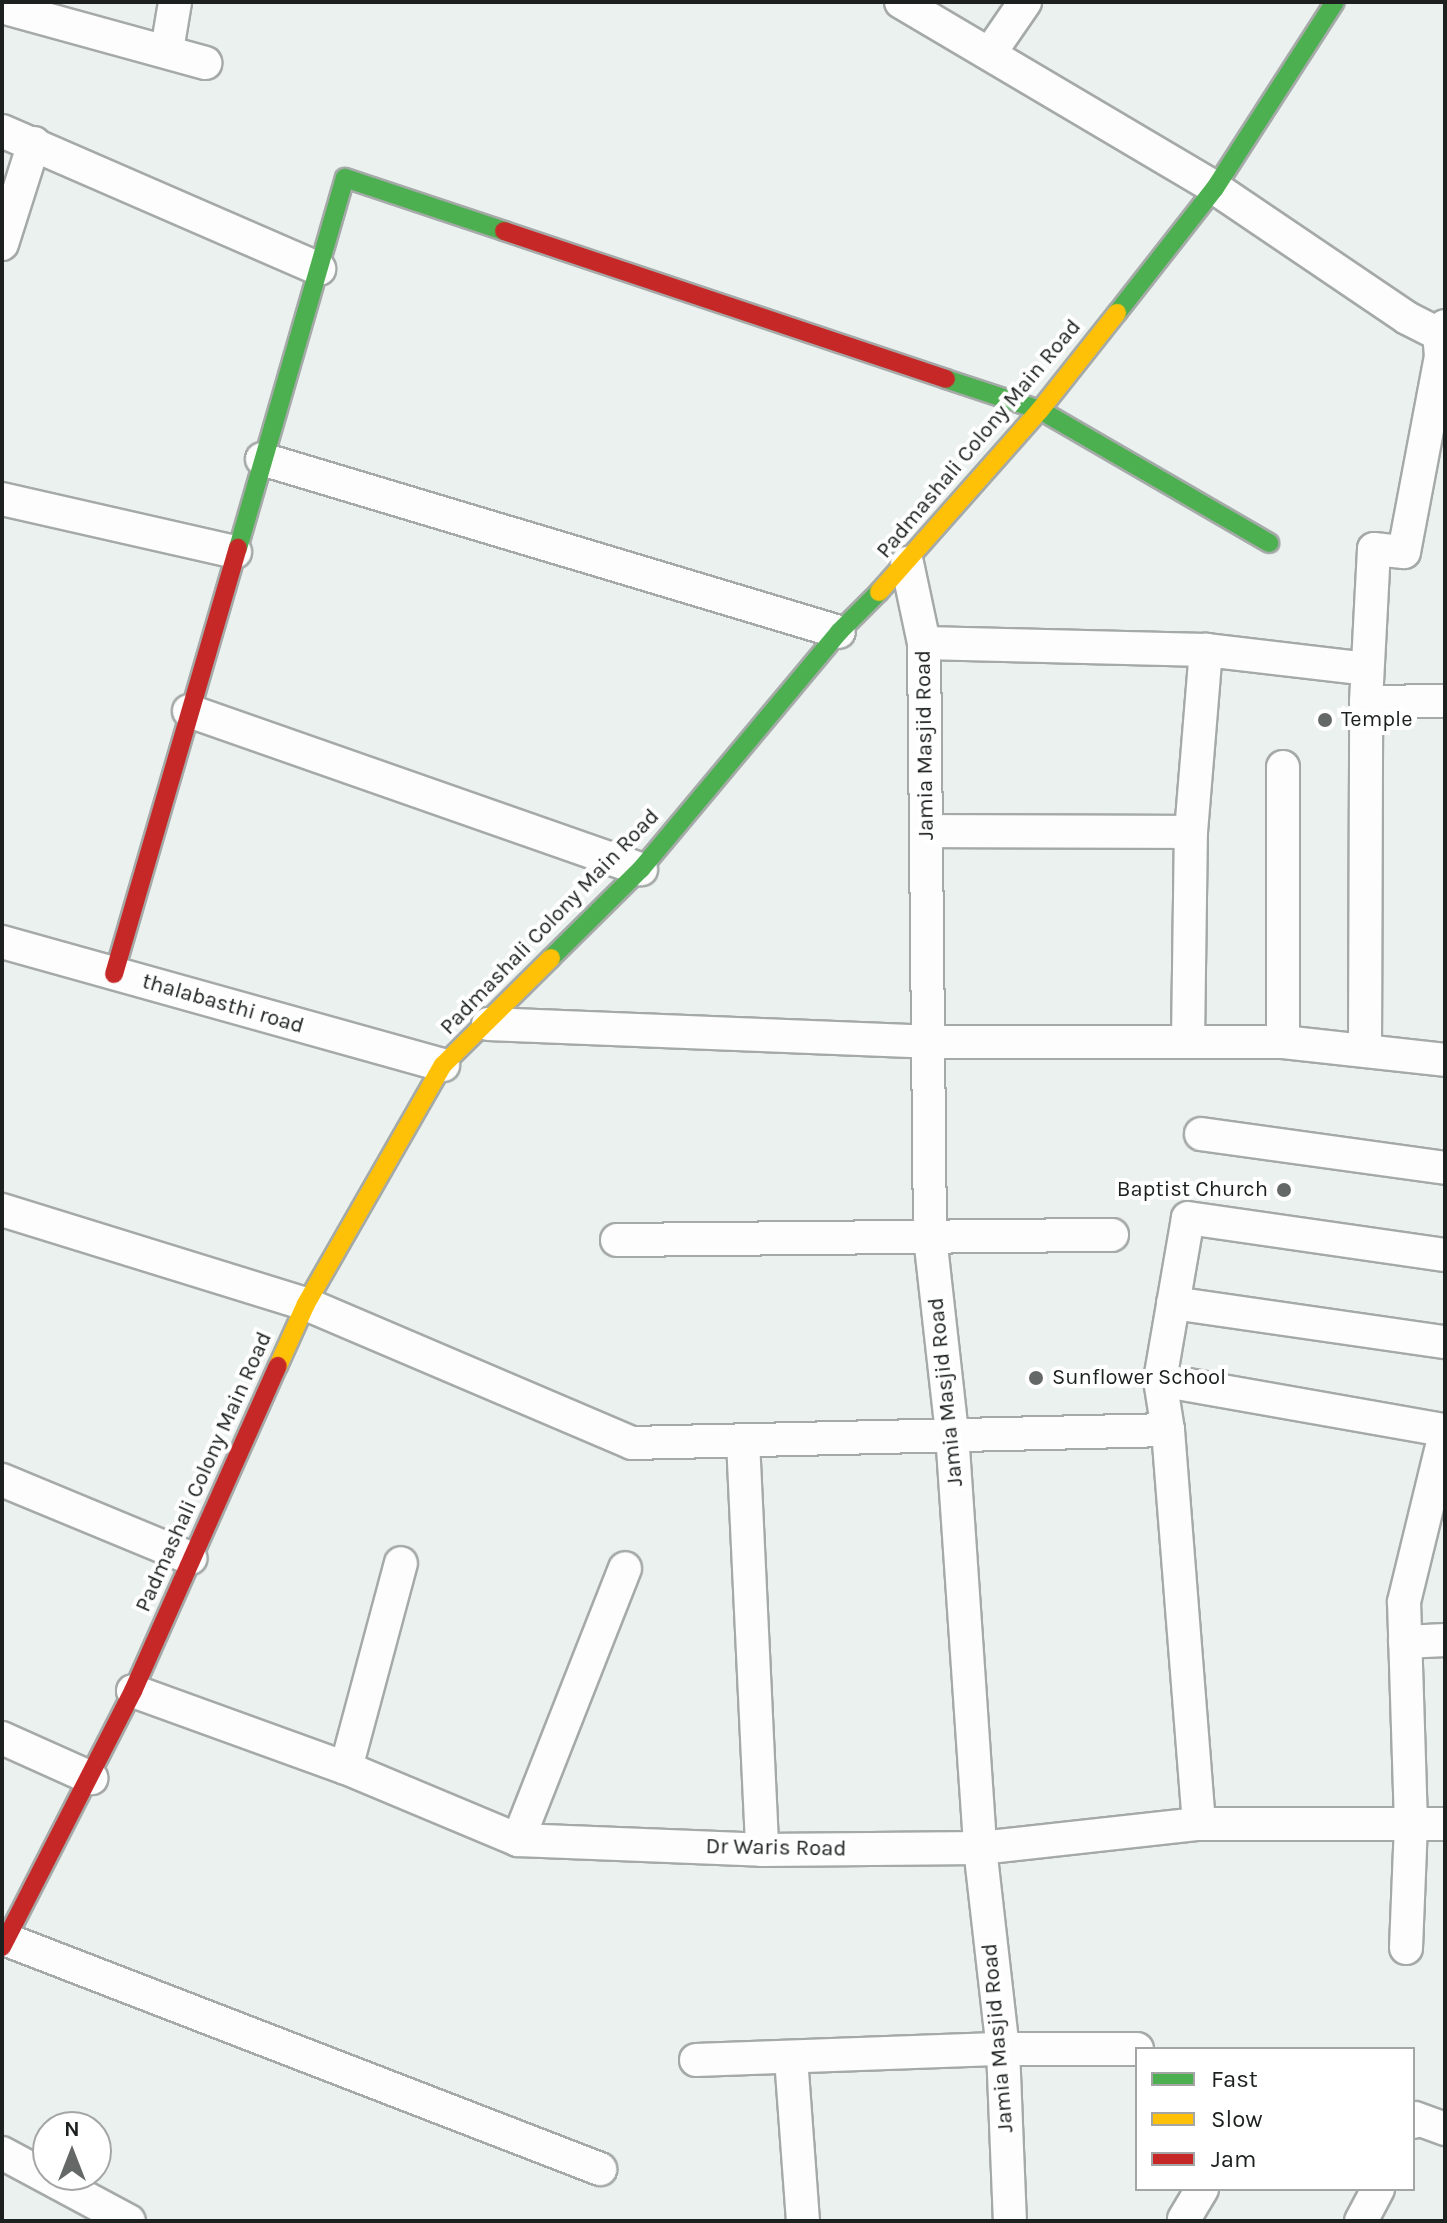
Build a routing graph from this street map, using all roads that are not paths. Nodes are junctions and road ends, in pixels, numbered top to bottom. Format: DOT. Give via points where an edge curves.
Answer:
graph roads {
  1 [pos="175,2"];
  2 [pos="901,2"];
  3 [pos="1025,2"];
  4 [pos="1335,2"];
  5 [pos="2,7"];
  6 [pos="167,50"];
  7 [pos="990,53"];
  8 [pos="205,63"];
  9 [pos="2,131"];
  10 [pos="34,143"];
  11 [pos="1215,188"];
  12 [pos="2,244"];
  13 [pos="319,269"];
  14 [pos="1442,330"];
  15 [pos="1040,410"];
  16 [pos="262,459"];
  17 [pos="2,499"];
  18 [pos="1269,543"];
  19 [pos="235,552"];
  20 [pos="907,563"];
  21 [pos="839,632"];
  22 [pos="924,643"];
  23 [pos="1206,650"];
  24 [pos="1367,669"];
  25 [pos="1445,701"];
  26 [pos="1366,702"];
  27 [pos="189,711"];
  28 [pos="1283,767"];
  29 [pos="926,831"];
  30 [pos="1191,832"];
  31 [pos="641,869"];
  32 [pos="2,942"];
  33 [pos="114,974"];
  34 [pos="488,1024"];
  35 [pos="1188,1041"];
  36 [pos="929,1042"];
  37 [pos="1283,1042"];
  38 [pos="1365,1049"];
  39 [pos="1445,1060"];
  40 [pos="443,1065"];
  41 [pos="1201,1134"];
  42 [pos="1445,1168"];
  43 [pos="2,1210"];
  44 [pos="1112,1235"];
  45 [pos="930,1237"];
  46 [pos="617,1240"];
  47 [pos="1445,1255"];
  48 [pos="1173,1303"];
  49 [pos="306,1304"];
  50 [pos="1445,1342"];
  51 [pos="1160,1380"];
  52 [pos="1168,1430"];
  53 [pos="1445,1432"];
  54 [pos="952,1433"];
  55 [pos="743,1441"];
  56 [pos="2,1480"];
  57 [pos="1435,1524"];
  58 [pos="190,1558"];
  59 [pos="401,1563"];
  60 [pos="625,1568"];
  61 [pos="1445,1640"];
  62 [pos="1405,1642"];
  63 [pos="133,1691"];
  64 [pos="2,1738"];
  65 [pos="346,1768"];
  66 [pos="91,1778"];
  67 [pos="1199,1824"];
  68 [pos="1411,1824"];
  69 [pos="1445,1824"];
  70 [pos="518,1840"];
  71 [pos="980,1848"];
  72 [pos="762,1850"];
  73 [pos="4,1944"];
  74 [pos="1406,1948"];
  75 [pos="1003,2049"];
  76 [pos="1135,2049"];
  77 [pos="791,2058"];
  78 [pos="696,2060"];
  79 [pos="1415,2118"];
  80 [pos="1445,2129"];
  81 [pos="2,2153"];
  82 [pos="600,2169"];
  83 [pos="1201,2191"];
  84 [pos="1377,2191"];
  85 [pos="1184,2219"];
  86 [pos="129,2221"];
  87 [pos="803,2221"];
  88 [pos="1010,2221"];
  89 [pos="1361,2221"];
  1 -- 6 [label="street"];
  2 -- 7 [label="street"];
  3 -- 7 [label="street"];
  4 -- 11 [label="street, Padmashali Colony Main Road"];
  5 -- 6 [label="street"];
  6 -- 8 [label="street"];
  7 -- 11 [label="street"];
  9 -- 10 [label="street"];
  10 -- 12 [label="street"];
  10 -- 13 [label="street"];
  11 -- 14 [label="street" via="1407,318"];
  11 -- 15 [label="street, Padmashali Colony Main Road"];
  13 -- 15 [label="street" via="345,178"];
  13 -- 16 [label="street"];
  14 -- 24 [label="street" via="1404,552 1374,549"];
  15 -- 18 [label="street"];
  15 -- 20 [label="street, Padmashali Colony Main Road"];
  16 -- 19 [label="street"];
  16 -- 21 [label="street"];
  17 -- 19 [label="street"];
  19 -- 27 [label="street"];
  20 -- 21 [label="street, Padmashali Colony Main Road"];
  20 -- 22 [label="street, Jamia Masjid Road"];
  21 -- 31 [label="street, Padmashali Colony Main Road"];
  22 -- 23 [label="street"];
  22 -- 29 [label="street, Jamia Masjid Road"];
  23 -- 24 [label="street"];
  23 -- 30 [label="street"];
  24 -- 26 [label="street"];
  25 -- 26 [label="street"];
  26 -- 38 [label="street"];
  27 -- 31 [label="street"];
  27 -- 33 [label="street"];
  28 -- 37 [label="street"];
  29 -- 30 [label="street"];
  29 -- 36 [label="street, Jamia Masjid Road"];
  30 -- 35 [label="street"];
  31 -- 34 [label="street, Padmashali Colony Main Road"];
  32 -- 33 [label="street, thalabasthi road"];
  33 -- 40 [label="street, thalabasthi road"];
  34 -- 36 [label="street"];
  34 -- 40 [label="street, Padmashali Colony Main Road"];
  35 -- 36 [label="street"];
  35 -- 37 [label="street"];
  36 -- 45 [label="street, Jamia Masjid Road"];
  37 -- 38 [label="street"];
  38 -- 39 [label="street"];
  40 -- 49 [label="street, Padmashali Colony Main Road"];
  41 -- 42 [label="street"];
  43 -- 49 [label="street"];
  44 -- 45 [label="street"];
  45 -- 46 [label="street"];
  45 -- 54 [label="street, Jamia Masjid Road"];
  47 -- 48 [label="street" via="1188,1218"];
  48 -- 50 [label="street"];
  48 -- 51 [label="street"];
  49 -- 55 [label="street" via="632,1443"];
  49 -- 58 [label="street, Padmashali Colony Main Road"];
  51 -- 52 [label="street"];
  51 -- 53 [label="street"];
  52 -- 54 [label="street"];
  52 -- 67 [label="street"];
  53 -- 57 [label="street"];
  54 -- 55 [label="street"];
  54 -- 71 [label="street, Jamia Masjid Road"];
  55 -- 72 [label="street"];
  56 -- 58 [label="street"];
  57 -- 62 [label="street" via="1404,1602"];
  58 -- 63 [label="street, Padmashali Colony Main Road"];
  59 -- 65 [label="street"];
  60 -- 70 [label="street"];
  61 -- 62 [label="street"];
  62 -- 68 [label="street"];
  63 -- 65 [label="street, Dr Waris Road"];
  63 -- 66 [label="street, Padmashali Colony Main Road"];
  64 -- 66 [label="street"];
  65 -- 70 [label="street, Dr Waris Road"];
  66 -- 73 [label="street, Padmashali Colony Main Road"];
  67 -- 68 [label="street, Dr Waris Road"];
  67 -- 71 [label="street, Dr Waris Road"];
  68 -- 69 [label="street, Dr Waris Road"];
  68 -- 74 [label="street"];
  70 -- 72 [label="street, Dr Waris Road"];
  71 -- 72 [label="street, Dr Waris Road"];
  71 -- 75 [label="street, Jamia Masjid Road"];
  73 -- 82 [label="street"];
  75 -- 76 [label="street"];
  75 -- 77 [label="street"];
  75 -- 88 [label="street, Jamia Masjid Road"];
  77 -- 78 [label="street"];
  77 -- 87 [label="street"];
  79 -- 80 [label="street"];
  81 -- 86 [label="street"];
  83 -- 85 [label="street"];
  84 -- 89 [label="street"];
}
